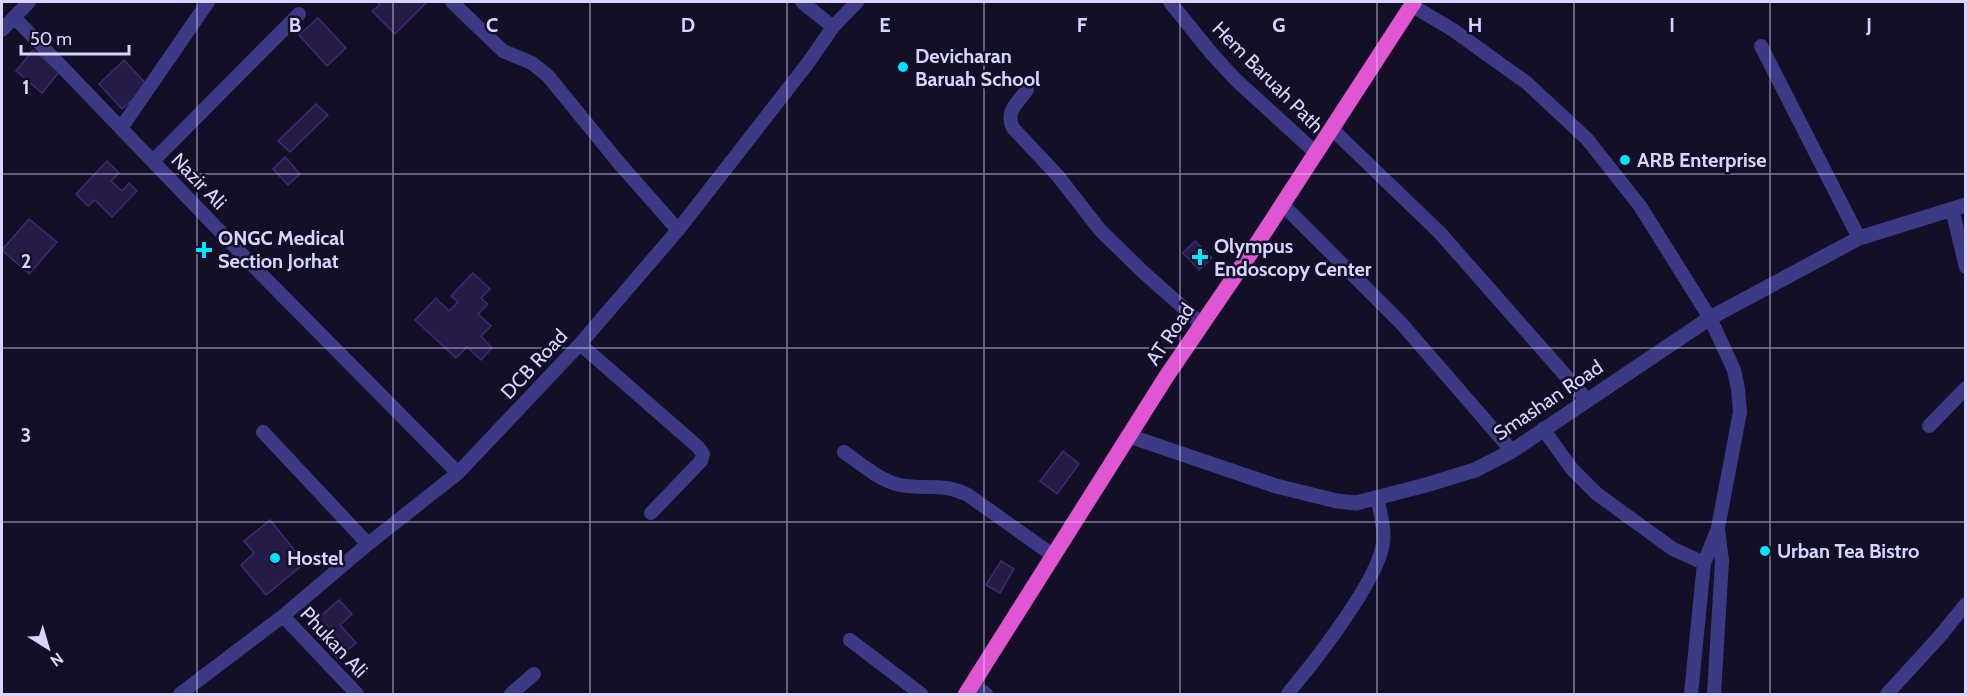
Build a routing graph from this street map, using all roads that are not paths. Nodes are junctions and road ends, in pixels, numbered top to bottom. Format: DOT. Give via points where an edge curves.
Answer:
graph roads {
  1 [pos="29,2"];
  2 [pos="208,2"];
  3 [pos="452,2"];
  4 [pos="802,2"];
  5 [pos="857,2"];
  6 [pos="1170,2"];
  7 [pos="1412,3"];
  8 [pos="299,14"];
  9 [pos="14,17"];
  10 [pos="833,27"];
  11 [pos="2,30"];
  12 [pos="1761,46"];
  13 [pos="1027,90"];
  14 [pos="121,128"];
  15 [pos="1331,128"];
  16 [pos="1315,152"];
  17 [pos="153,161"];
  18 [pos="1282,204"];
  19 [pos="1959,207"];
  20 [pos="678,230"];
  21 [pos="1859,238"];
  22 [pos="1965,267"];
  23 [pos="1710,318"];
  24 [pos="1202,324"];
  25 [pos="580,344"];
  26 [pos="1965,388"];
  27 [pos="1587,400"];
  28 [pos="1929,426"];
  29 [pos="1543,429"];
  30 [pos="263,432"];
  31 [pos="1129,436"];
  32 [pos="1512,451"];
  33 [pos="844,452"];
  34 [pos="458,474"];
  35 [pos="1377,497"];
  36 [pos="651,513"];
  37 [pos="1718,528"];
  38 [pos="368,544"];
  39 [pos="1054,556"];
  40 [pos="1704,563"];
  41 [pos="1965,604"];
  42 [pos="283,616"];
  43 [pos="849,640"];
  44 [pos="534,674"];
  45 [pos="969,690"];
  46 [pos="1717,693"];
  47 [pos="180,694"];
  48 [pos="357,694"];
  49 [pos="511,694"];
  50 [pos="921,694"];
  51 [pos="986,694"];
  52 [pos="1288,694"];
  53 [pos="1692,694"];
  54 [pos="1887,694"];
  1 -- 9 [label="street"];
  2 -- 14 [label="street"];
  3 -- 20 [label="street" via="503,51 532,63 548,76"];
  4 -- 10 [label="street"];
  5 -- 10 [label="street, DCB Road"];
  6 -- 16 [label="street, Hem Baruah Path" via="1220,63"];
  7 -- 15 [label="highway, AT Road"];
  7 -- 23 [label="street" via="1527,83 1587,139 1640,206"];
  8 -- 17 [label="street"];
  9 -- 11 [label="street"];
  9 -- 14 [label="street, Nazir Ali"];
  10 -- 20 [label="street, DCB Road"];
  12 -- 21 [label="street"];
  13 -- 24 [label="street" via="1010,111 1014,128 1100,230"];
  14 -- 17 [label="street, Nazir Ali"];
  15 -- 16 [label="highway, AT Road"];
  15 -- 27 [label="street" via="1440,233"];
  16 -- 18 [label="highway, AT Road"];
  17 -- 34 [label="street, Nazir Ali"];
  18 -- 24 [label="highway, AT Road"];
  18 -- 32 [label="street" via="1401,323"];
  19 -- 21 [label="street, Smashan Road"];
  19 -- 22 [label="street"];
  20 -- 25 [label="street, DCB Road"];
  21 -- 23 [label="street, Smashan Road"];
  23 -- 27 [label="street, Smashan Road"];
  23 -- 37 [label="street" via="1734,370 1740,412"];
  24 -- 31 [label="highway, AT Road"];
  25 -- 34 [label="street, DCB Road"];
  25 -- 36 [label="street" via="703,454 701,461"];
  26 -- 28 [label="street"];
  27 -- 29 [label="street, Smashan Road"];
  29 -- 32 [label="street, Smashan Road"];
  29 -- 40 [label="street" via="1572,469 1597,494 1673,549"];
  30 -- 38 [label="street"];
  31 -- 35 [label="street, Smashan Road" via="1276,486 1337,501"];
  31 -- 39 [label="highway, AT Road"];
  32 -- 35 [label="street, Smashan Road" via="1476,470"];
  33 -- 39 [label="street" via="897,484 955,488"];
  34 -- 38 [label="street, DCB Road"];
  35 -- 52 [label="street" via="1383,544 1375,567"];
  37 -- 40 [label="street"];
  37 -- 46 [label="street" via="1722,561"];
  38 -- 42 [label="street, DCB Road"];
  39 -- 45 [label="highway, AT Road"];
  40 -- 53 [label="street"];
  41 -- 54 [label="street"];
  42 -- 47 [label="street, DCB Road"];
  42 -- 48 [label="street, Phukan Ali"];
  43 -- 50 [label="street"];
  44 -- 49 [label="street"];
  45 -- 51 [label="street"];
}
